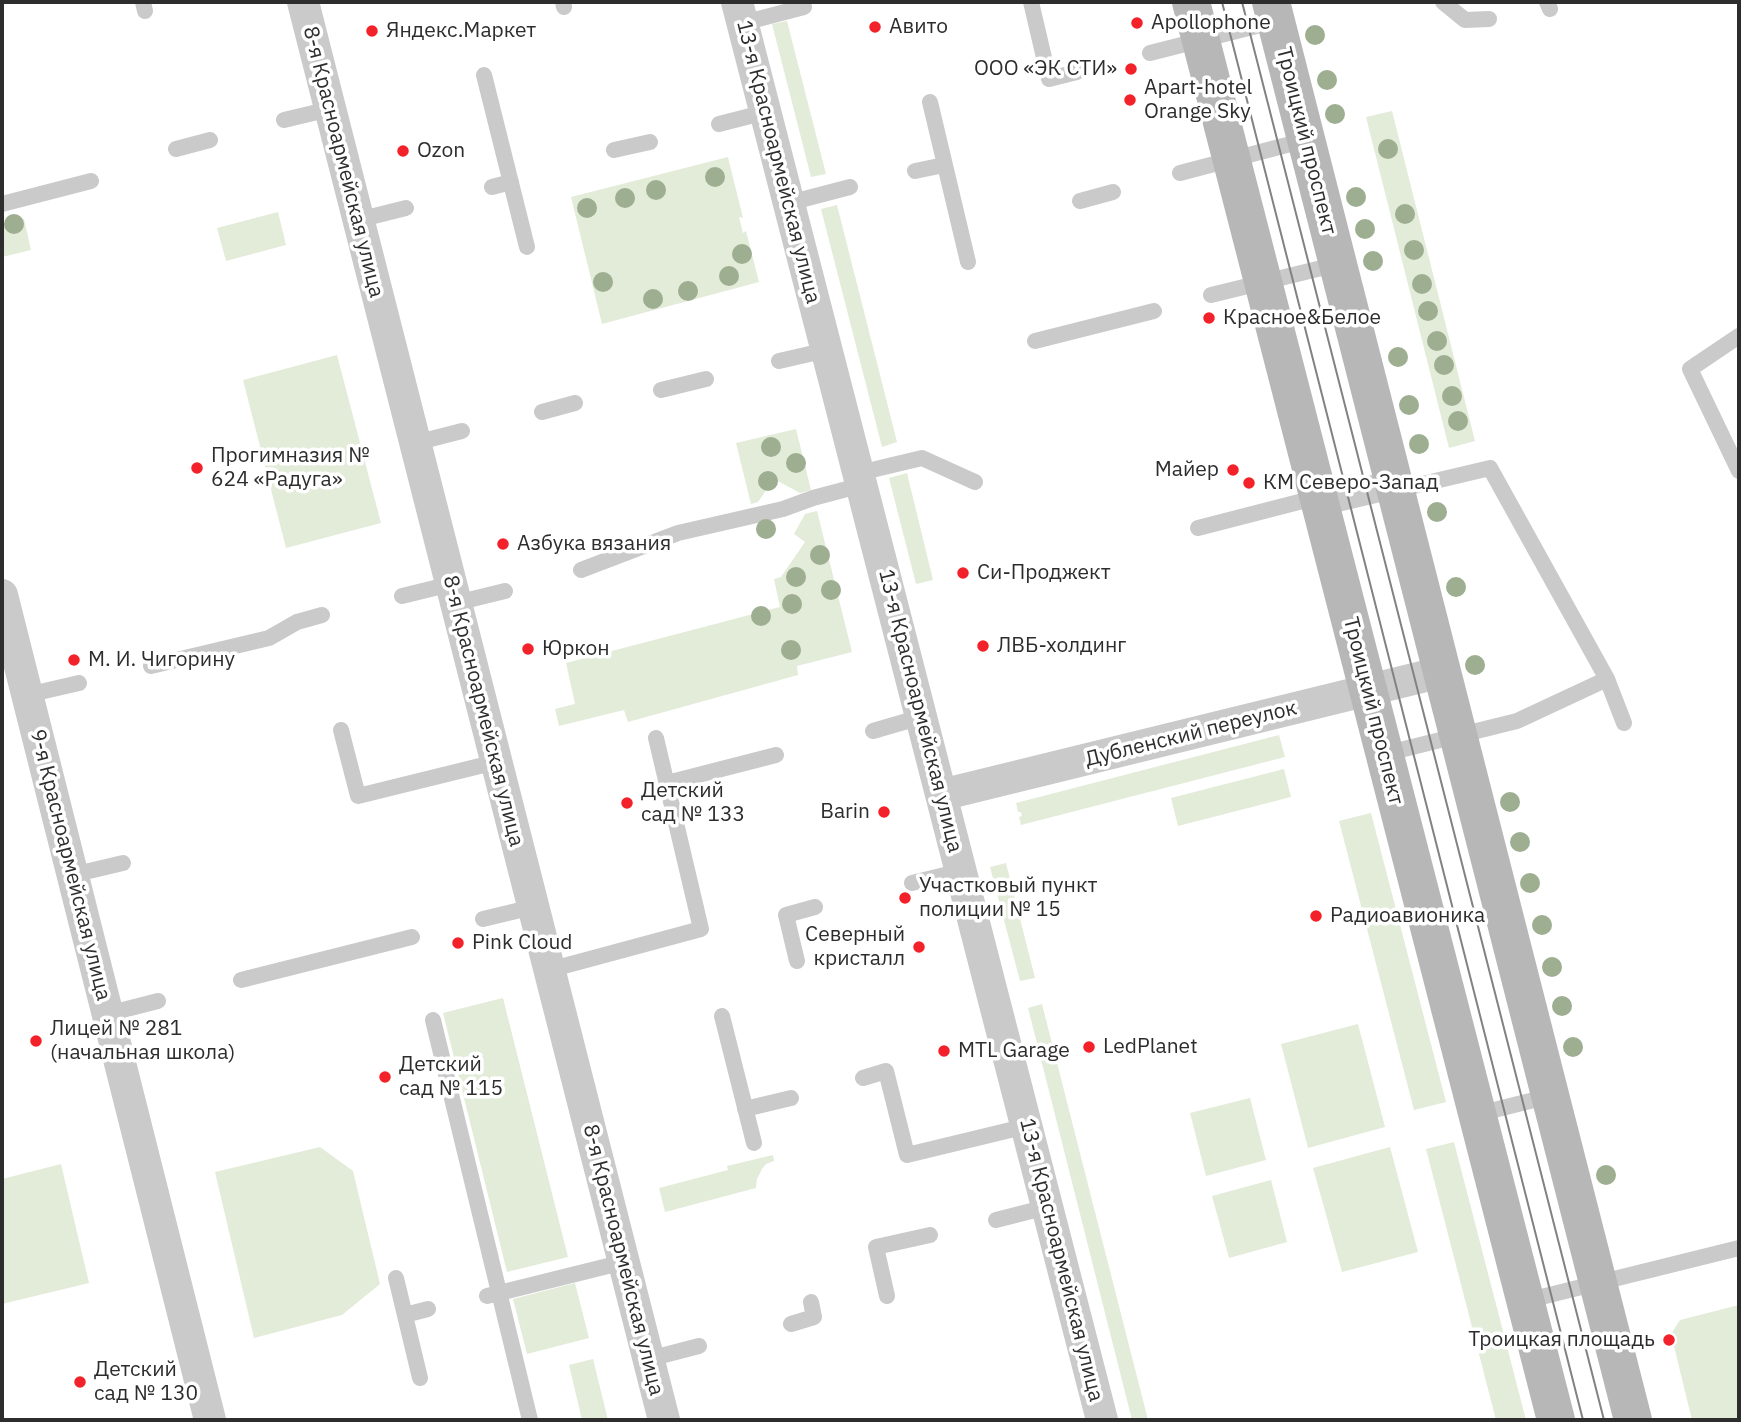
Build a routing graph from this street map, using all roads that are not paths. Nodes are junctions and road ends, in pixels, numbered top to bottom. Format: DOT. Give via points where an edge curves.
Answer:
graph roads {
  1 [pos="303,2"];
  2 [pos="1031,2"];
  3 [pos="1191,2"];
  4 [pos="1443,2"];
  5 [pos="804,7"];
  6 [pos="1273,11"];
  7 [pos="740,13"];
  8 [pos="1489,19"];
  9 [pos="1201,40"];
  10 [pos="1150,53"];
  11 [pos="1077,72"];
  12 [pos="484,75"];
  13 [pos="930,102"];
  14 [pos="330,109"];
  15 [pos="766,112"];
  16 [pos="284,120"];
  17 [pos="719,124"];
  18 [pos="210,140"];
  19 [pos="1306,140"];
  20 [pos="650,142"];
  21 [pos="176,149"];
  22 [pos="614,150"];
  23 [pos="1232,160"];
  24 [pos="944,165"];
  25 [pos="915,172"];
  26 [pos="1180,173"];
  27 [pos="91,181"];
  28 [pos="511,182"];
  29 [pos="492,187"];
  30 [pos="850,187"];
  31 [pos="1113,192"];
  32 [pos="1080,201"];
  33 [pos="789,203"];
  34 [pos="2,204"];
  35 [pos="406,208"];
  36 [pos="358,220"];
  37 [pos="527,247"];
  38 [pos="968,262"];
  39 [pos="1338,264"];
  40 [pos="1263,283"];
  41 [pos="1211,295"];
  42 [pos="1154,311"];
  43 [pos="1739,337"];
  44 [pos="1035,341"];
  45 [pos="827,349"];
  46 [pos="779,361"];
  47 [pos="706,379"];
  48 [pos="661,390"];
  49 [pos="575,403"];
  50 [pos="542,412"];
  51 [pos="462,431"];
  52 [pos="415,443"];
  53 [pos="1739,471"];
  54 [pos="860,479"];
  55 [pos="975,482"];
  56 [pos="1394,484"];
  57 [pos="1320,502"];
  58 [pos="1198,527"];
  59 [pos="581,570"];
  60 [pos="505,591"];
  61 [pos="453,593"];
  62 [pos="2,595"];
  63 [pos="401,596"];
  64 [pos="322,615"];
  65 [pos="151,666"];
  66 [pos="1442,672"];
  67 [pos="1607,679"];
  68 [pos="79,683"];
  69 [pos="1368,690"];
  70 [pos="27,695"];
  71 [pos="921,717"];
  72 [pos="1624,723"];
  73 [pos="341,730"];
  74 [pos="873,731"];
  75 [pos="1458,736"];
  76 [pos="656,738"];
  77 [pos="1384,754"];
  78 [pos="776,755"];
  79 [pos="496,762"];
  80 [pos="667,783"];
  81 [pos="941,795"];
  82 [pos="124,863"];
  83 [pos="961,871"];
  84 [pos="72,875"];
  85 [pos="912,883"];
  86 [pos="533,907"];
  87 [pos="815,907"];
  88 [pos="483,919"];
  89 [pos="412,937"];
  90 [pos="797,961"];
  91 [pos="549,970"];
  92 [pos="241,980"];
  93 [pos="158,1002"];
  94 [pos="107,1014"];
  95 [pos="722,1016"];
  96 [pos="433,1020"];
  97 [pos="863,1078"];
  98 [pos="1550,1096"];
  99 [pos="791,1098"];
  100 [pos="745,1109"];
  101 [pos="1477,1114"];
  102 [pos="1027,1126"];
  103 [pos="754,1143"];
  104 [pos="1047,1207"];
  105 [pos="996,1220"];
  106 [pos="930,1235"];
  107 [pos="1739,1248"];
  108 [pos="624,1262"];
  109 [pos="396,1278"];
  110 [pos="1598,1283"];
  111 [pos="493,1294"];
  112 [pos="887,1296"];
  113 [pos="811,1301"];
  114 [pos="1525,1301"];
  115 [pos="428,1309"];
  116 [pos="405,1315"];
  117 [pos="792,1324"];
  118 [pos="699,1346"];
  119 [pos="649,1359"];
  120 [pos="420,1378"];
  121 [pos="210,1420"];
  122 [pos="530,1420"];
  123 [pos="664,1420"];
  124 [pos="1102,1420"];
  125 [pos="1556,1420"];
  126 [pos="1633,1420"];
  1 -- 14 [label="street, 8-я Красноармейская улица"];
  2 -- 11 [label="lane" via="1049,79"];
  3 -- 9 [label="main road, Троицкий проспект"];
  4 -- 8 [label="lane" via="1465,20"];
  5 -- 7 [label="lane"];
  6 -- 9 [label="lane"];
  6 -- 19 [label="main road, Троицкий проспект"];
  7 -- 15 [label="street, 13-я Красноармейская улица"];
  9 -- 10 [label="lane"];
  9 -- 23 [label="main road, Троицкий проспект"];
  12 -- 28 [label="lane"];
  13 -- 24 [label="lane"];
  14 -- 16 [label="lane"];
  14 -- 36 [label="street, 8-я Красноармейская улица"];
  15 -- 17 [label="lane"];
  15 -- 33 [label="street, 13-я Красноармейская улица"];
  18 -- 21 [label="lane"];
  19 -- 23 [label="lane"];
  19 -- 39 [label="main road, Троицкий проспект"];
  20 -- 22 [label="lane"];
  23 -- 26 [label="lane"];
  23 -- 40 [label="main road, Троицкий проспект"];
  24 -- 25 [label="lane"];
  24 -- 38 [label="lane"];
  27 -- 34 [label="lane"];
  28 -- 29 [label="lane"];
  28 -- 37 [label="lane"];
  30 -- 33 [label="lane"];
  31 -- 32 [label="lane"];
  33 -- 45 [label="street, 13-я Красноармейская улица"];
  35 -- 36 [label="lane"];
  36 -- 52 [label="street, 8-я Красноармейская улица"];
  39 -- 40 [label="lane"];
  39 -- 56 [label="main road, Троицкий проспект"];
  40 -- 41 [label="lane"];
  40 -- 57 [label="main road, Троицкий проспект"];
  42 -- 44 [label="lane"];
  43 -- 53 [label="lane" via="1690,369"];
  45 -- 46 [label="lane"];
  45 -- 54 [label="street, 13-я Красноармейская улица"];
  47 -- 48 [label="lane"];
  49 -- 50 [label="lane"];
  51 -- 52 [label="lane"];
  52 -- 61 [label="street, 8-я Красноармейская улица"];
  54 -- 55 [label="lane" via="922,458"];
  54 -- 59 [label="lane" via="783,509 678,533"];
  54 -- 71 [label="street, 13-я Красноармейская улица"];
  56 -- 57 [label="lane"];
  56 -- 66 [label="main road, Троицкий проспект"];
  56 -- 67 [label="lane" via="1490,468"];
  57 -- 58 [label="lane"];
  57 -- 69 [label="main road, Троицкий проспект"];
  60 -- 61 [label="lane"];
  61 -- 63 [label="lane"];
  61 -- 79 [label="street, 8-я Красноармейская улица"];
  62 -- 70 [label="street, 9-я Красноармейская улица"];
  64 -- 65 [label="lane" via="297,622 269,638"];
  66 -- 69 [label="street, Дубленский переулок"];
  66 -- 75 [label="main road, Троицкий проспект"];
  67 -- 72 [label="lane"];
  67 -- 75 [label="lane" via="1517,721"];
  68 -- 70 [label="lane"];
  69 -- 77 [label="main road, Троицкий проспект"];
  69 -- 81 [label="street, Дубленский переулок"];
  70 -- 84 [label="street, 9-я Красноармейская улица"];
  71 -- 74 [label="lane"];
  71 -- 81 [label="street, 13-я Красноармейская улица"];
  73 -- 79 [label="lane" via="358,796"];
  75 -- 77 [label="lane"];
  75 -- 98 [label="main road, Троицкий проспект"];
  76 -- 80 [label="lane"];
  77 -- 101 [label="main road, Троицкий проспект"];
  78 -- 80 [label="lane"];
  79 -- 86 [label="street, 8-я Красноармейская улица"];
  80 -- 91 [label="lane" via="701,929"];
  81 -- 83 [label="street, 13-я Красноармейская улица"];
  82 -- 84 [label="lane"];
  83 -- 85 [label="lane"];
  83 -- 102 [label="street, 13-я Красноармейская улица"];
  84 -- 94 [label="street, 9-я Красноармейская улица"];
  86 -- 88 [label="lane"];
  86 -- 91 [label="street, 8-я Красноармейская улица"];
  87 -- 90 [label="lane" via="786,915"];
  89 -- 92 [label="lane"];
  91 -- 108 [label="street, 8-я Красноармейская улица"];
  93 -- 94 [label="lane"];
  94 -- 121 [label="street, 9-я Красноармейская улица"];
  95 -- 100 [label="lane"];
  96 -- 111 [label="lane"];
  97 -- 102 [label="lane" via="886,1072 907,1155"];
  98 -- 101 [label="lane"];
  98 -- 110 [label="main road, Троицкий проспект"];
  99 -- 100 [label="lane"];
  100 -- 103 [label="lane"];
  101 -- 114 [label="main road, Троицкий проспект"];
  102 -- 104 [label="street, 13-я Красноармейская улица"];
  104 -- 105 [label="lane"];
  104 -- 124 [label="street, 13-я Красноармейская улица"];
  106 -- 112 [label="lane" via="876,1247"];
  107 -- 110 [label="lane"];
  108 -- 111 [label="lane"];
  108 -- 119 [label="street, 8-я Красноармейская улица"];
  109 -- 116 [label="lane"];
  110 -- 114 [label="lane"];
  110 -- 126 [label="main road, Троицкий проспект"];
  111 -- 122 [label="lane"];
  113 -- 117 [label="lane" via="814,1317"];
  114 -- 125 [label="main road, Троицкий проспект"];
  115 -- 116 [label="lane"];
  116 -- 120 [label="lane"];
  118 -- 119 [label="lane"];
  119 -- 123 [label="street, 8-я Красноармейская улица"];
}
